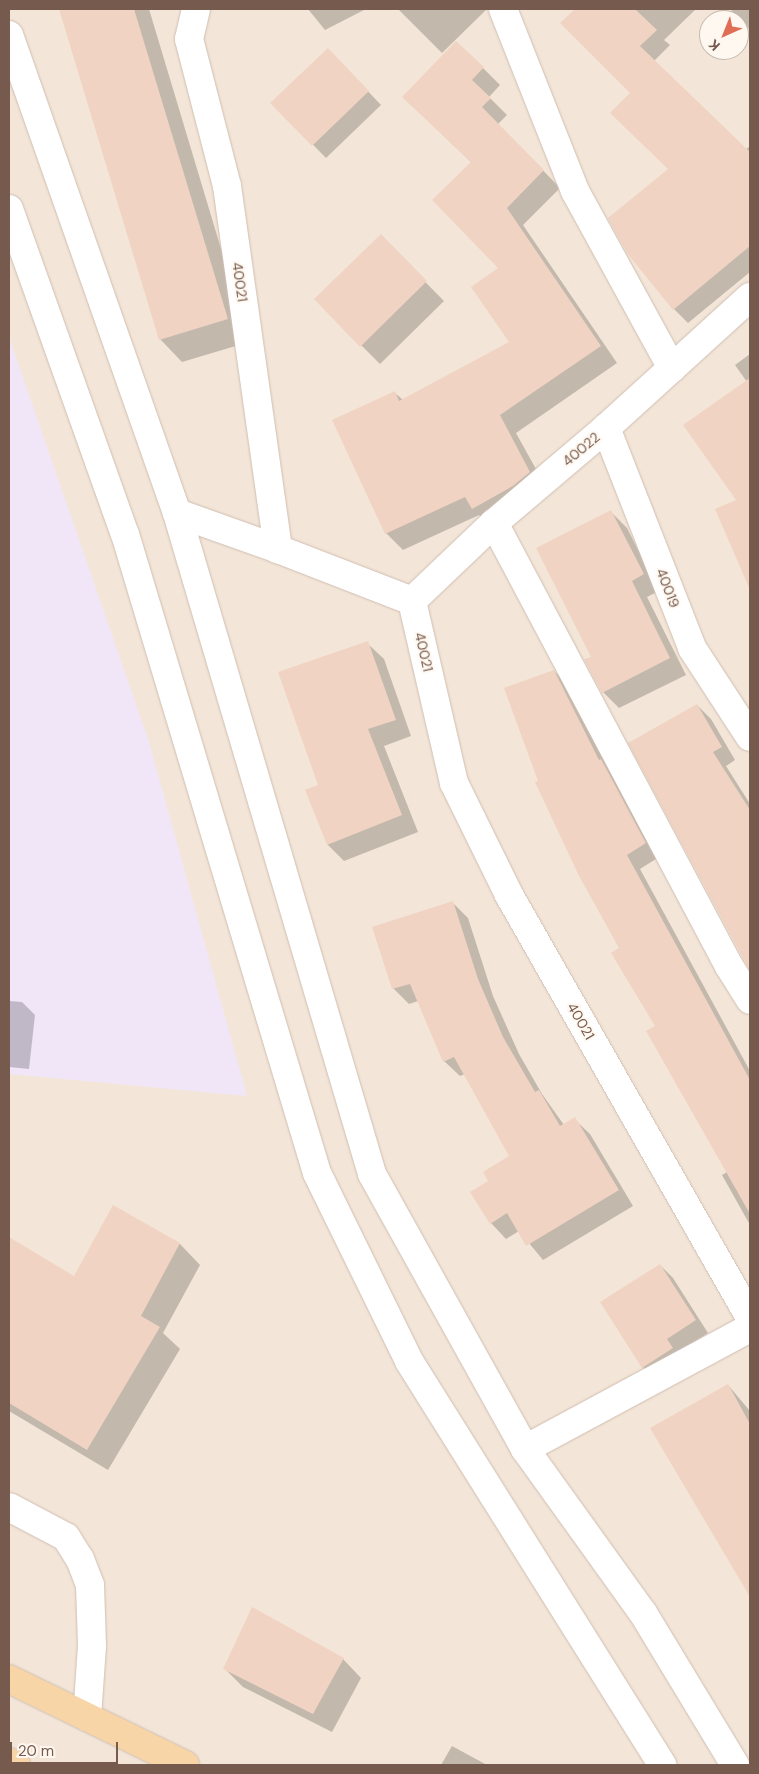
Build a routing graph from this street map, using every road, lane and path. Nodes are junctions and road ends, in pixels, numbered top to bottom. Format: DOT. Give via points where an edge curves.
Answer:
graph roads {
  1 [pos="196,9"];
  2 [pos="503,9"];
  3 [pos="9,36"];
  4 [pos="9,209"];
  5 [pos="750,297"];
  6 [pos="672,368"];
  7 [pos="606,428"];
  8 [pos="177,514"];
  9 [pos="494,523"];
  10 [pos="278,549"];
  11 [pos="412,601"];
  12 [pos="750,737"];
  13 [pos="750,1000"];
  14 [pos="750,1317"];
  15 [pos="750,1328"];
  16 [pos="526,1449"];
  17 [pos="9,1507"];
  18 [pos="9,1679"];
  19 [pos="87,1718"];
  20 [pos="9,1762"];
  21 [pos="16,1765"];
  22 [pos="185,1765"];
  23 [pos="662,1765"];
  24 [pos="735,1765"];
  1 -- 10 [label="street, 40021" via="189,39 227,186"];
  2 -- 6 [label="street" via="575,191"];
  3 -- 8 [label="street"];
  4 -- 23 [label="street" via="125,534 317,1173 409,1361"];
  5 -- 6 [label="street, 40022"];
  6 -- 7 [label="street, 40022"];
  7 -- 9 [label="street, 40022"];
  7 -- 12 [label="street, 40019" via="692,648"];
  8 -- 10 [label="street"];
  8 -- 16 [label="street" via="372,1174"];
  9 -- 11 [label="street, 40022"];
  9 -- 13 [label="street" via="728,966"];
  10 -- 11 [label="street"];
  11 -- 14 [label="street, 40021" via="454,783 509,895"];
  15 -- 16 [label="street"];
  16 -- 24 [label="street" via="643,1613"];
  17 -- 19 [label="street" via="66,1537 80,1559 90,1585 92,1646"];
  18 -- 19 [label="main road"];
  19 -- 22 [label="main road"];
  20 -- 21 [label="main road"];
}
